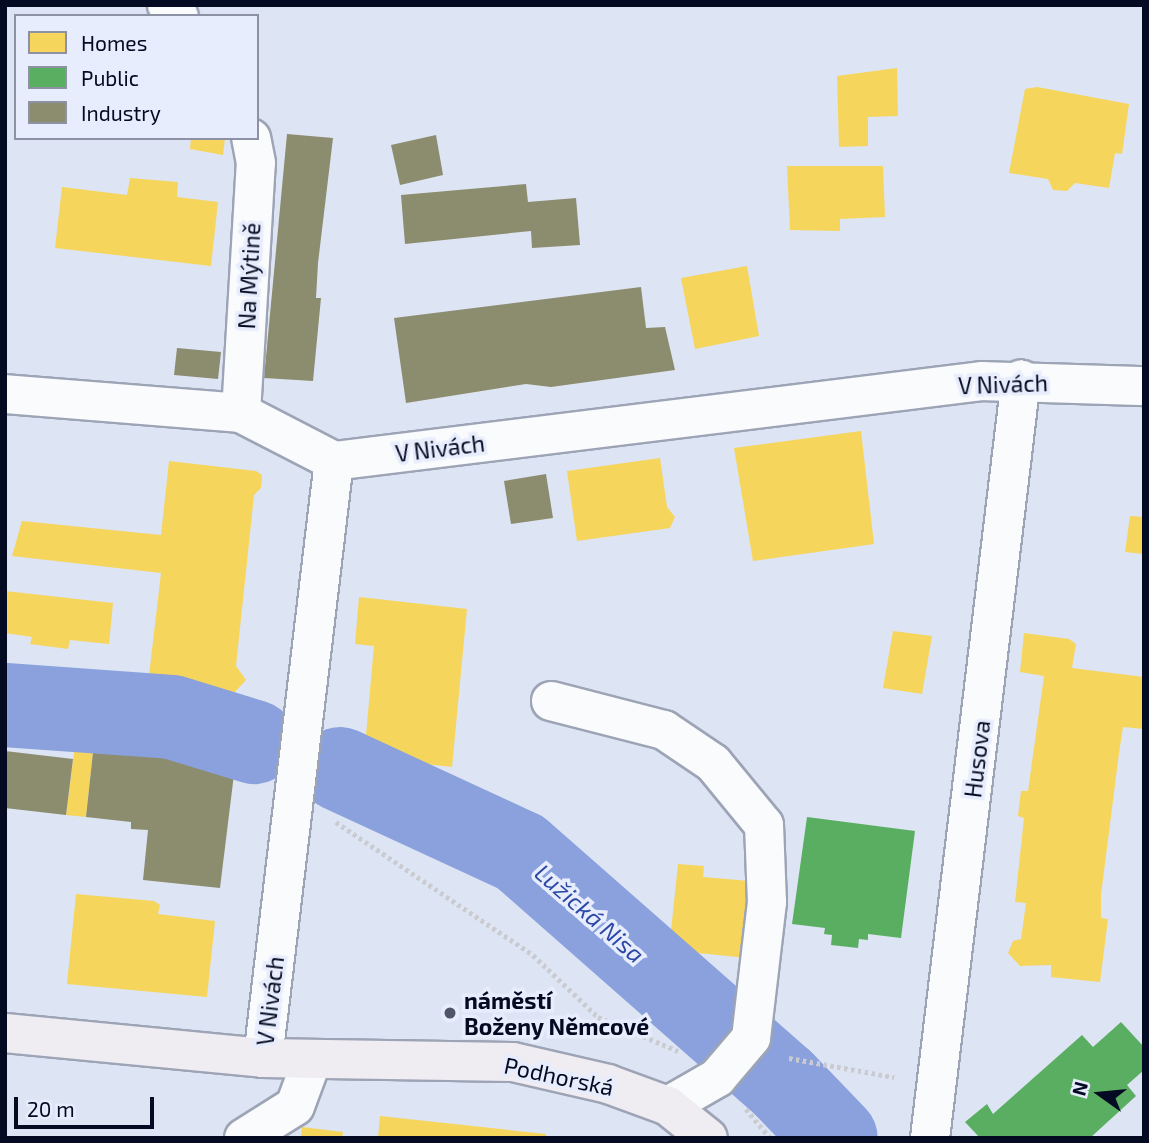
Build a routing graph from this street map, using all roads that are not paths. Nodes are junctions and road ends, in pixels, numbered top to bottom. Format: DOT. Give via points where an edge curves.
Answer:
graph roads {
  1 [pos="251,140"];
  2 [pos="1021,379"];
  3 [pos="1144,386"];
  4 [pos="5,394"];
  5 [pos="241,413"];
  6 [pos="334,461"];
  7 [pos="551,701"];
  8 [pos="5,1033"];
  9 [pos="263,1058"];
  10 [pos="312,1060"];
  11 [pos="668,1106"];
  12 [pos="244,1138"];
  13 [pos="708,1138"];
  14 [pos="930,1138"];
  1 -- 5 [label="street, Na Mýtině" via="256,163"];
  2 -- 3 [label="street, V Nivách"];
  2 -- 6 [label="street, V Nivách"];
  2 -- 14 [label="street, Husova"];
  4 -- 5 [label="street"];
  5 -- 6 [label="street"];
  6 -- 9 [label="street, V Nivách"];
  7 -- 11 [label="street" via="664,730 713,763 764,825 768,902 735,1058"];
  8 -- 9 [label="main road, Podhorská"];
  9 -- 10 [label="main road, Podhorská"];
  10 -- 11 [label="main road, Podhorská" via="513,1062 608,1084"];
  10 -- 12 [label="street" via="295,1106"];
  11 -- 13 [label="main road, Podhorská"];
}
